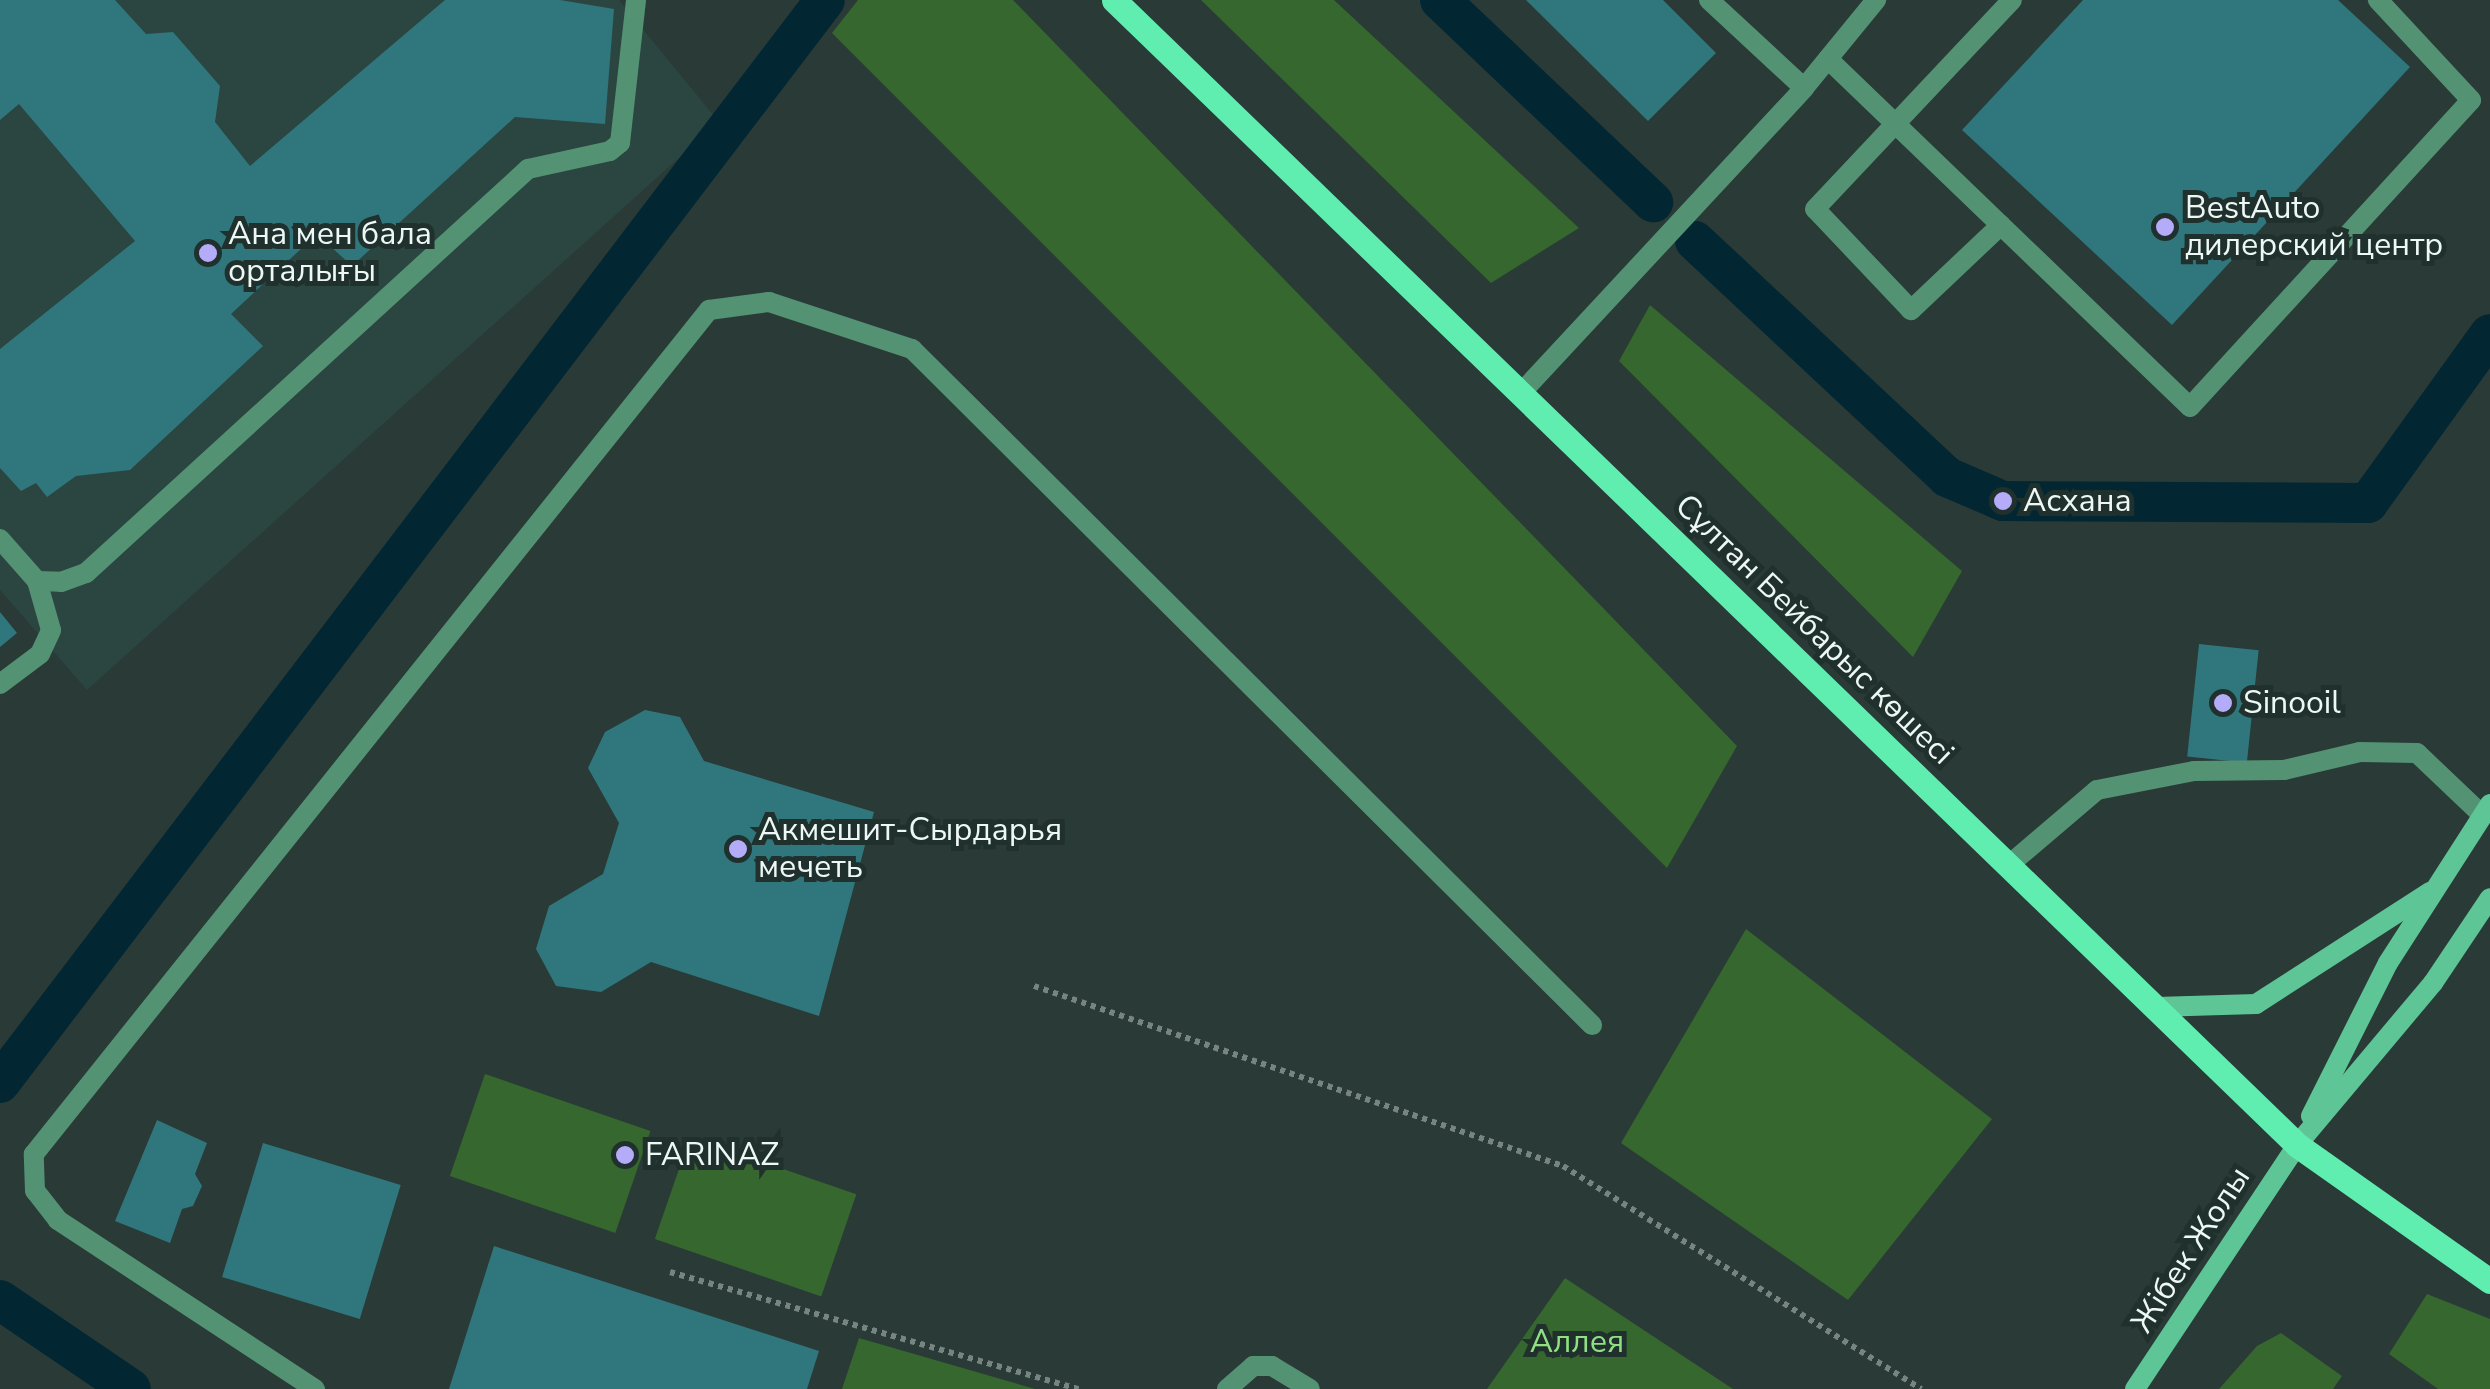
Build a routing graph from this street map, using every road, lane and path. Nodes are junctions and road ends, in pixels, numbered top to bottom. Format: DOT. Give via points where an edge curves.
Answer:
graph roads {
  1 [pos="636,0"];
  2 [pos="1114,0"];
  3 [pos="1709,0"];
  4 [pos="1876,0"];
  5 [pos="2012,0"];
  6 [pos="2378,0"];
  7 [pos="1828,59"];
  8 [pos="1804,88"];
  9 [pos="1895,123"];
  10 [pos="2000,225"];
  11 [pos="1521,393"];
  12 [pos="0,539"];
  13 [pos="36,581"];
  14 [pos="0,684"];
  15 [pos="2486,810"];
  16 [pos="2010,864"];
  17 [pos="2436,888"];
  18 [pos="2490,898"];
  19 [pos="1034,986"];
  20 [pos="2156,1007"];
  21 [pos="1592,1025"];
  22 [pos="2297,1144"];
  23 [pos="670,1272"];
  24 [pos="2490,1281"];
  25 [pos="316,1389"];
  26 [pos="1078,1389"];
  27 [pos="1227,1389"];
  28 [pos="1310,1389"];
  29 [pos="1921,1389"];
  30 [pos="2135,1389"];
  1 -- 13 [label="lane" via="620,142 610,151 528,169 86,573"];
  2 -- 11 [label="main road, Сұлтан Бейбарыс көшесі"];
  3 -- 8 [label="lane"];
  4 -- 7 [label="lane"];
  5 -- 9 [label="lane"];
  6 -- 10 [label="lane" via="2471,100 2190,408"];
  7 -- 8 [label="lane"];
  7 -- 9 [label="lane"];
  8 -- 11 [label="lane"];
  9 -- 10 [label="lane"];
  9 -- 10 [label="lane" via="1815,209 1911,310"];
  11 -- 16 [label="main road, Сұлтан Бейбарыс көшесі"];
  12 -- 13 [label="lane"];
  13 -- 14 [label="lane" via="51,630 40,654"];
  15 -- 16 [label="lane" via="2416,753 2360,752 2284,770 2194,771 2098,790"];
  15 -- 17 [label="main road"];
  16 -- 20 [label="main road, Сұлтан Бейбарыс көшесі"];
  17 -- 20 [label="main road" via="2256,1004"];
  17 -- 22 [label="main road" via="2388,963"];
  18 -- 22 [label="main road" via="2433,983"];
  19 -- 29 [label="path" via="1563,1166"];
  20 -- 22 [label="main road, Сұлтан Бейбарыс көшесі"];
  21 -- 25 [label="lane" via="912,349 769,302 709,310 34,1154 35,1190 58,1220"];
  22 -- 24 [label="main road, Сұлтан Бейбарыс көшесі"];
  22 -- 30 [label="main road, Жібек Жолы"];
  23 -- 26 [label="path"];
  27 -- 28 [label="lane" via="1253,1366 1272,1366"];
}
